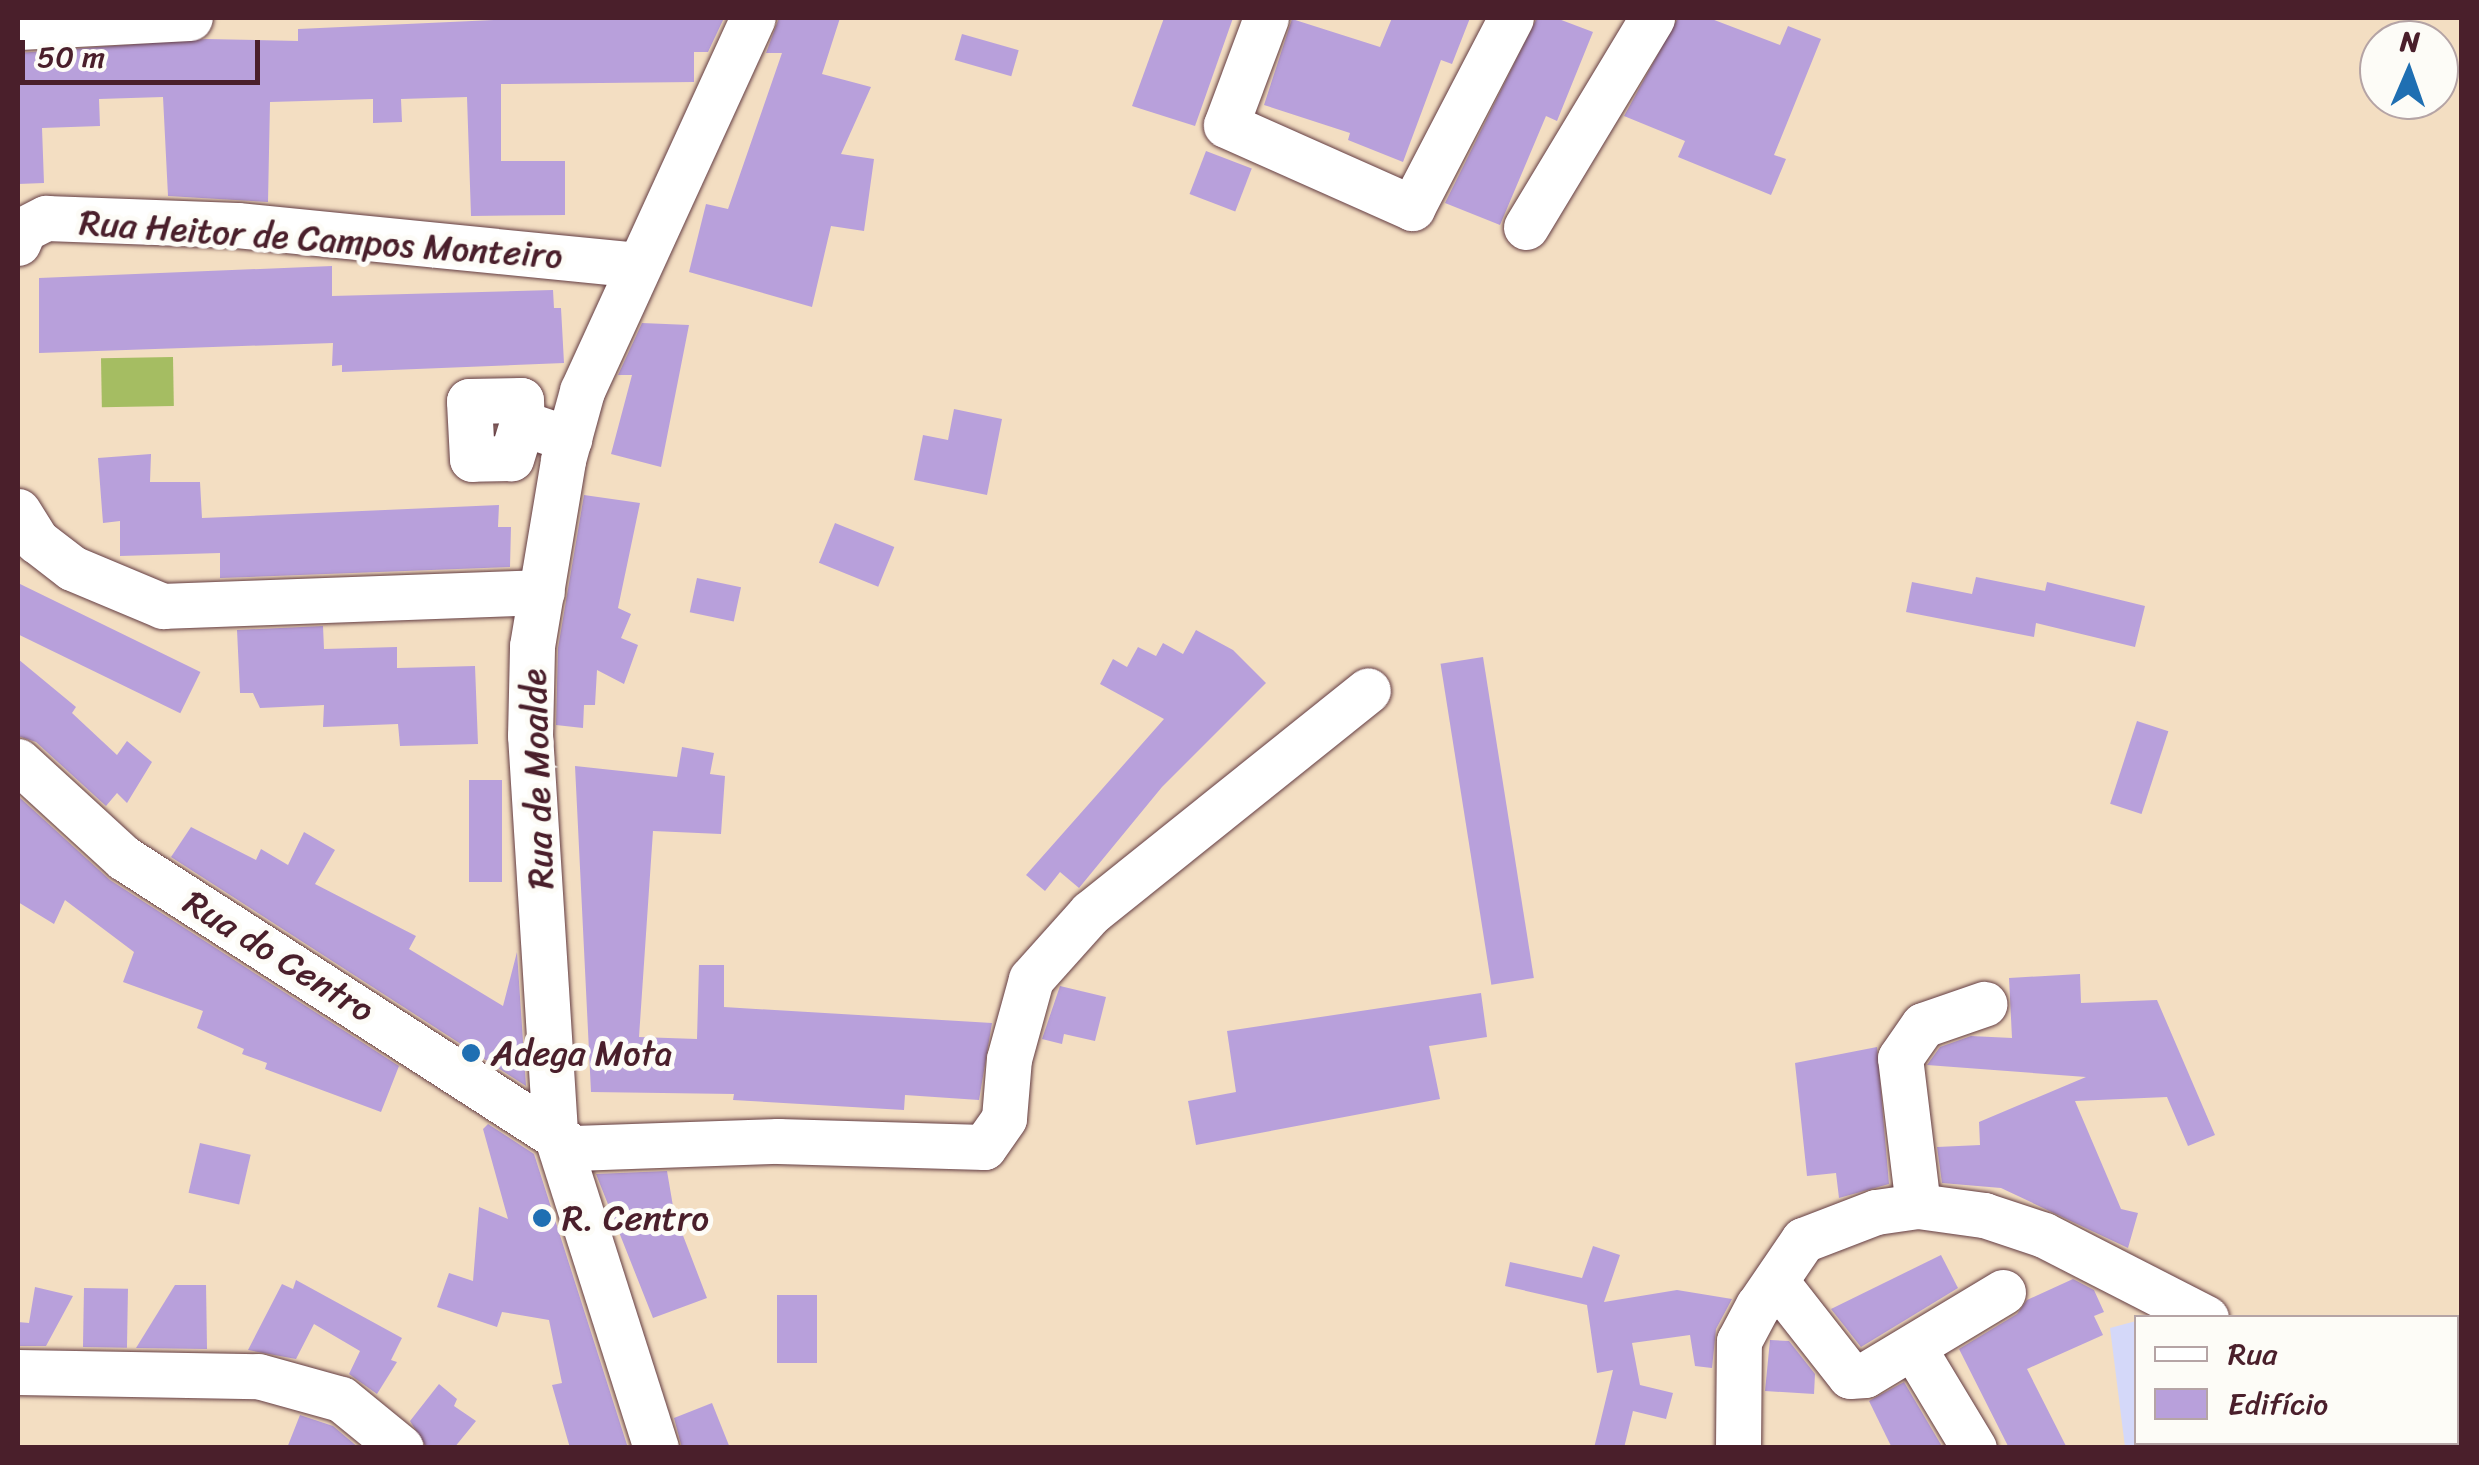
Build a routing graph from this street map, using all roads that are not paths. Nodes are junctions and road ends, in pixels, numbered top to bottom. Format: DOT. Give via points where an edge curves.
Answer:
graph roads {
  1 [pos="190,18"];
  2 [pos="753,18"];
  3 [pos="1266,18"];
  4 [pos="1511,18"];
  5 [pos="1652,18"];
  6 [pos="18,27"];
  7 [pos="1526,227"];
  8 [pos="18,243"];
  9 [pos="635,265"];
  10 [pos="522,423"];
  11 [pos="569,439"];
  12 [pos="18,511"];
  13 [pos="542,592"];
  14 [pos="1368,690"];
  15 [pos="18,761"];
  16 [pos="1984,1004"];
  17 [pos="556,1132"];
  18 [pos="1918,1206"];
  19 [pos="1777,1283"];
  20 [pos="2003,1292"];
  21 [pos="2200,1315"];
  22 [pos="1913,1347"];
  23 [pos="18,1372"];
  24 [pos="401,1448"];
  25 [pos="656,1448"];
  26 [pos="1738,1448"];
  27 [pos="1974,1448"];
  1 -- 6 [label="street"];
  2 -- 9 [label="street, Rua de Moalde"];
  3 -- 4 [label="street" via="1226,126 1412,208"];
  5 -- 7 [label="street"];
  8 -- 9 [label="street, Rua Heitor de Campos Monteiro" via="24,230 46,218 236,225"];
  9 -- 11 [label="street, Rua de Moalde"];
  10 -- 11 [label="street"];
  11 -- 13 [label="street, Rua de Moalde"];
  12 -- 13 [label="street" via="37,541 72,568 163,606"];
  13 -- 17 [label="street, Rua de Moalde" via="530,736"];
  14 -- 17 [label="street, Rua do Centro" via="1090,913 1031,979 1010,1059 1004,1118 984,1147 778,1140 574,1148"];
  15 -- 17 [label="street, Rua do Centro" via="124,858"];
  16 -- 18 [label="street" via="1923,1026 1900,1058"];
  17 -- 25 [label="street, Rua de Moalde"];
  18 -- 19 [label="street" via="1876,1212 1803,1240"];
  18 -- 21 [label="street" via="1984,1215 2044,1235"];
  19 -- 22 [label="street" via="1850,1376 1866,1375"];
  19 -- 26 [label="street" via="1739,1342"];
  20 -- 22 [label="street"];
  22 -- 27 [label="street"];
  23 -- 24 [label="street" via="258,1376 341,1399"];
}
